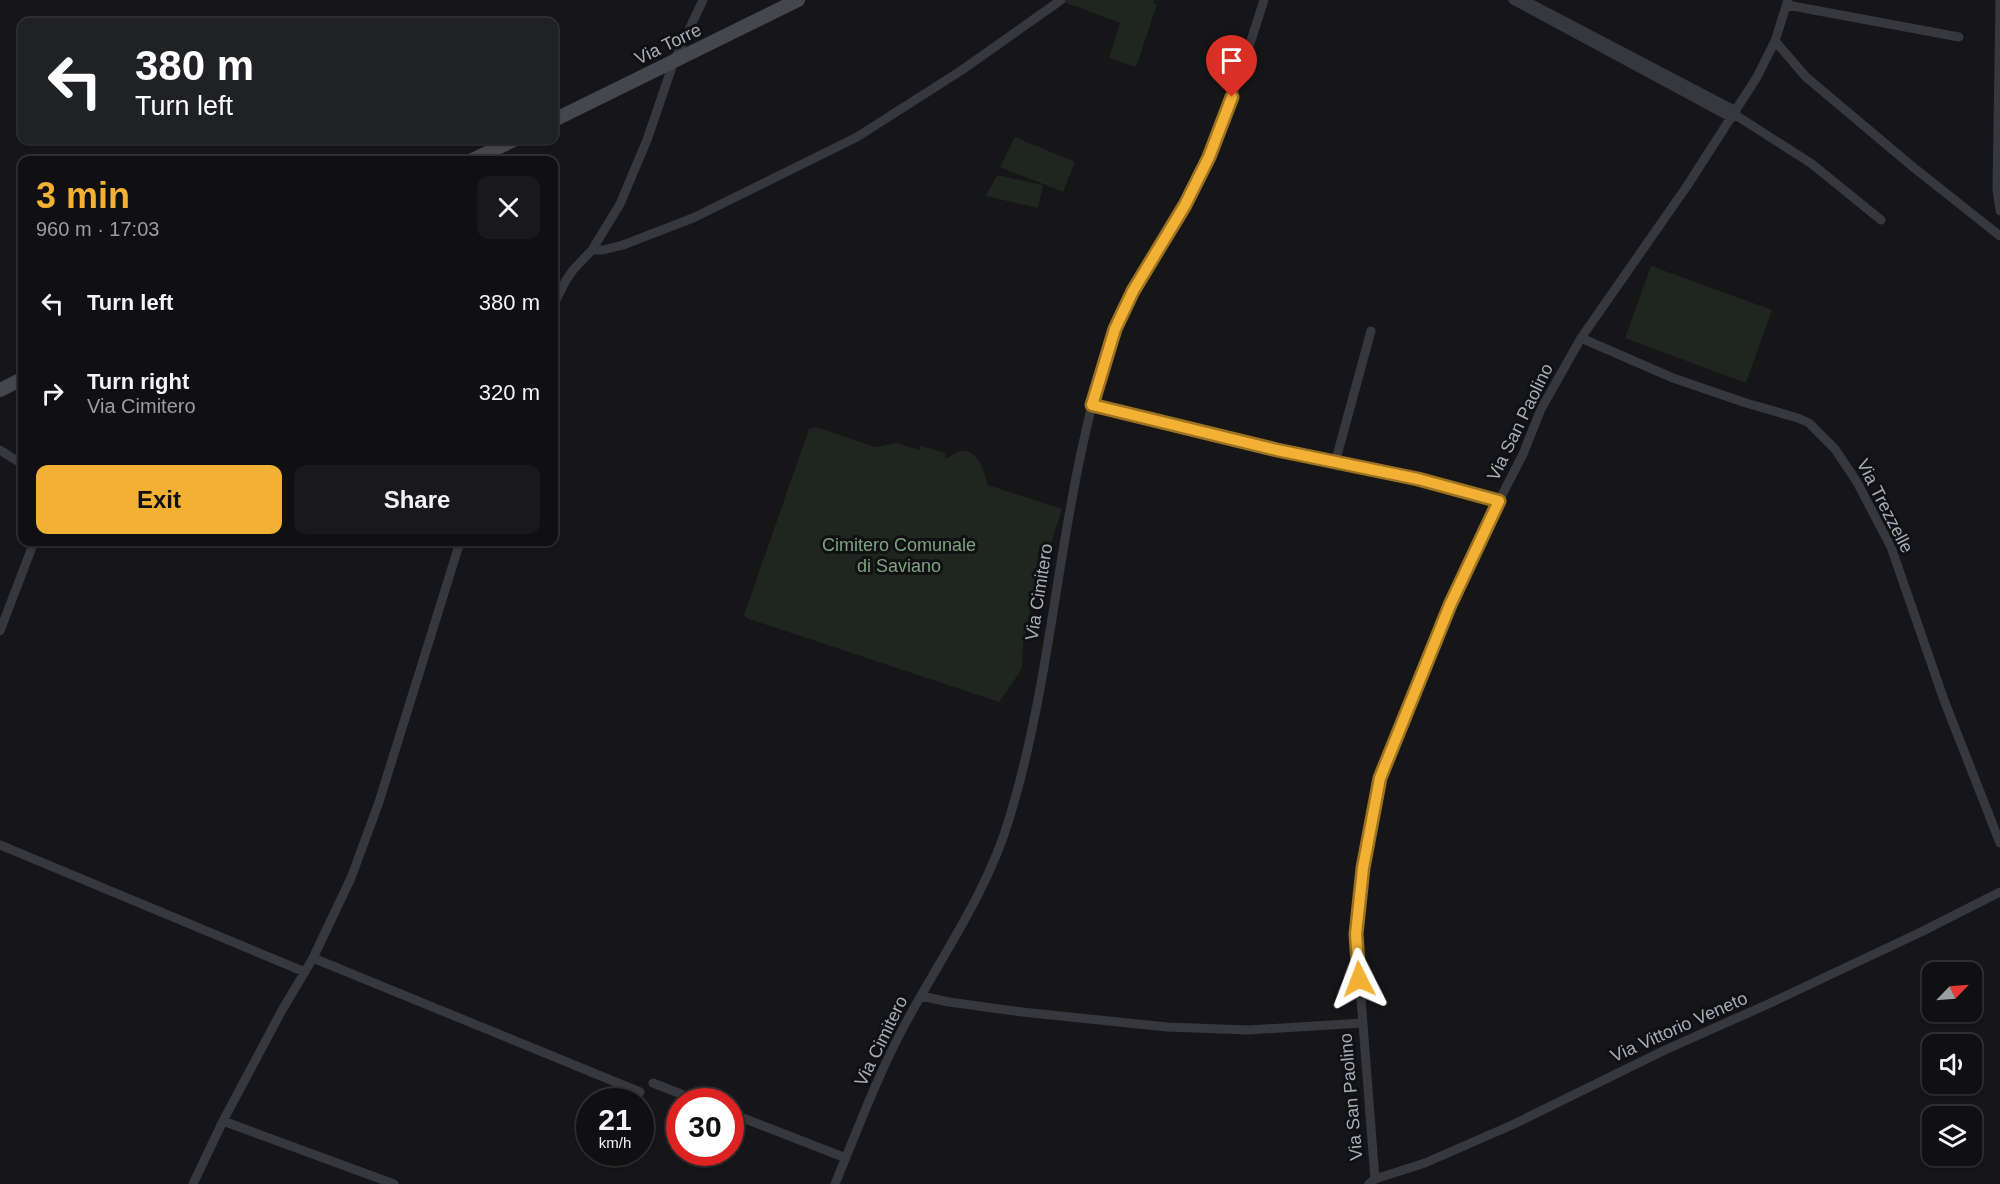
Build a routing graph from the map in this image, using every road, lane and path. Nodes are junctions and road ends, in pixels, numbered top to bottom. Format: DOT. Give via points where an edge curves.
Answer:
graph roads {
  1 [pos="703,0"];
  2 [pos="798,0"];
  3 [pos="1061,0"];
  4 [pos="1264,0"];
  5 [pos="1513,0"];
  6 [pos="1524,0"];
  7 [pos="2000,0"];
  8 [pos="1788,3"];
  9 [pos="1959,37"];
  10 [pos="1775,41"];
  11 [pos="674,61"];
  12 [pos="1734,114"];
  13 [pos="558,118"];
  14 [pos="506,144"];
  15 [pos="480,156"];
  16 [pos="2000,211"];
  17 [pos="1881,220"];
  18 [pos="2000,236"];
  19 [pos="592,250"];
  20 [pos="558,297"];
  21 [pos="1371,331"];
  22 [pos="1581,338"];
  23 [pos="18,382"];
  24 [pos="0,390"];
  25 [pos="1092,405"];
  26 [pos="0,450"];
  27 [pos="18,461"];
  28 [pos="1335,464"];
  29 [pos="1499,501"];
  30 [pos="32,546"];
  31 [pos="459,546"];
  32 [pos="0,631"];
  33 [pos="2000,843"];
  34 [pos="0,845"];
  35 [pos="2000,892"];
  36 [pos="313,958"];
  37 [pos="305,972"];
  38 [pos="921,996"];
  39 [pos="1362,1023"];
  40 [pos="653,1083"];
  41 [pos="630,1088"];
  42 [pos="666,1088"];
  43 [pos="744,1118"];
  44 [pos="223,1121"];
  45 [pos="846,1158"];
  46 [pos="1372,1181"];
  47 [pos="193,1184"];
  48 [pos="394,1184"];
  49 [pos="835,1184"];
  1 -- 11 [label="street"];
  2 -- 11 [label="main road, Via Torre"];
  3 -- 19 [label="street" via="962,70 857,136 693,218 623,244"];
  4 -- 25 [label="street, Via Cimitero" via="1209,157 1115,329"];
  5 -- 12 [label="street"];
  6 -- 12 [label="street"];
  7 -- 16 [label="street"];
  8 -- 9 [label="street"];
  8 -- 10 [label="street, Via San Paolino"];
  10 -- 12 [label="street, Via San Paolino"];
  10 -- 18 [label="street" via="1806,77"];
  11 -- 13 [label="main road, Via Torre"];
  11 -- 19 [label="street" via="620,204"];
  12 -- 17 [label="street" via="1812,164"];
  12 -- 22 [label="street, Via San Paolino"];
  14 -- 15 [label="main road"];
  19 -- 20 [label="street" via="573,270"];
  21 -- 28 [label="street"];
  22 -- 29 [label="street, Via San Paolino" via="1541,409"];
  22 -- 33 [label="street, Via Trezzelle" via="1673,378 1798,418 1809,423 1835,449 1891,547 1944,700"];
  23 -- 24 [label="main road"];
  25 -- 28 [label="street"];
  25 -- 38 [label="street, Via Cimitero" via="1062,548 1040,696 1010,819 986,880"];
  26 -- 27 [label="street"];
  28 -- 29 [label="street" via="1418,479"];
  29 -- 39 [label="street, Via San Paolino" via="1450,605 1380,778 1363,868 1356,934"];
  30 -- 32 [label="street"];
  31 -- 36 [label="street" via="379,802 351,878"];
  34 -- 37 [label="street"];
  35 -- 46 [label="street, Via Vittorio Veneto" via="1512,1125"];
  36 -- 37 [label="street"];
  36 -- 41 [label="street"];
  37 -- 44 [label="street"];
  38 -- 39 [label="street" via="1167,1027 1248,1030"];
  38 -- 45 [label="street, Via Cimitero" via="881,1073"];
  39 -- 46 [label="street, Via San Paolino"];
  40 -- 42 [label="street"];
  43 -- 45 [label="street"];
  44 -- 47 [label="street"];
  44 -- 48 [label="street"];
  45 -- 49 [label="street, Via Cimitero"];
}
